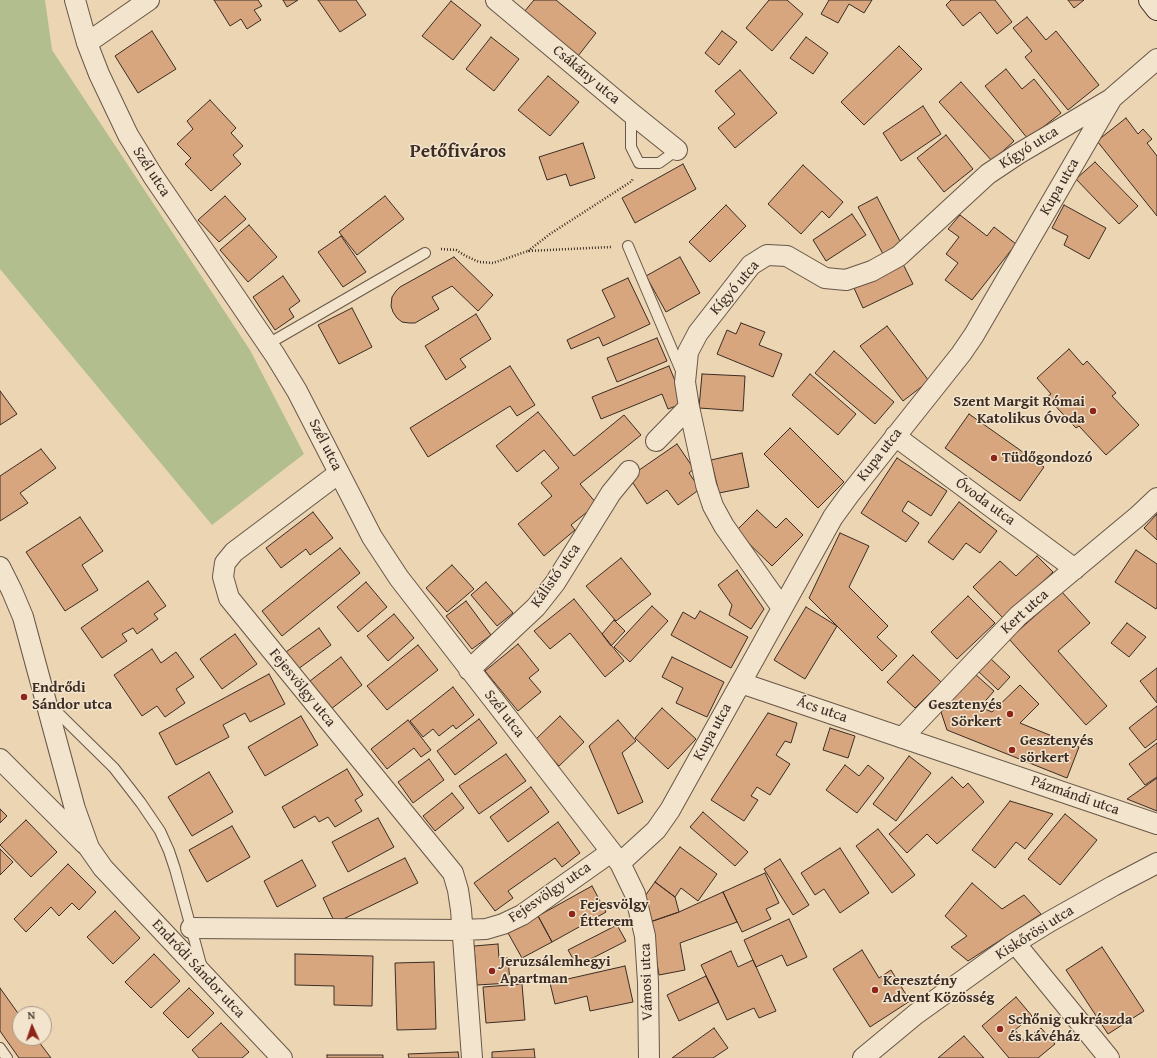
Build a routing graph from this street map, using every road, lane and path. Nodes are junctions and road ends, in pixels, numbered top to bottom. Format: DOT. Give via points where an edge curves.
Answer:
graph roads {
  1 [pos="75,0"];
  2 [pos="149,0"];
  3 [pos="496,0"];
  4 [pos="1150,0"];
  5 [pos="1157,9"];
  6 [pos="87,43"];
  7 [pos="1157,59"];
  8 [pos="1112,98"];
  9 [pos="631,113"];
  10 [pos="677,150"];
  11 [pos="639,163"];
  12 [pos="628,246"];
  13 [pos="528,252"];
  14 [pos="425,253"];
  15 [pos="268,344"];
  16 [pos="686,382"];
  17 [pos="689,407"];
  18 [pos="895,436"];
  19 [pos="656,441"];
  20 [pos="629,471"];
  21 [pos="339,473"];
  22 [pos="1157,498"];
  23 [pos="0,566"];
  24 [pos="1075,568"];
  25 [pos="782,608"];
  26 [pos="469,670"];
  27 [pos="741,683"];
  28 [pos="46,701"];
  29 [pos="902,738"];
  30 [pos="0,759"];
  31 [pos="1157,824"];
  32 [pos="89,848"];
  33 [pos="615,858"];
  34 [pos="1157,863"];
  35 [pos="191,928"];
  36 [pos="462,930"];
  37 [pos="1015,943"];
  38 [pos="205,976"];
  39 [pos="0,1048"];
  40 [pos="7,1058"];
  41 [pos="282,1058"];
  42 [pos="472,1058"];
  43 [pos="649,1058"];
  44 [pos="863,1058"];
  45 [pos="1109,1058"];
  1 -- 6 [label="street, Szél utca"];
  2 -- 6 [label="street"];
  3 -- 9 [label="street, Csákány utca"];
  4 -- 5 [label="main road"];
  6 -- 15 [label="street, Szél utca" via="128,135 153,176"];
  7 -- 8 [label="street, Kupa utca"];
  8 -- 16 [label="street, Kígyó utca" via="988,174 898,256 872,271 846,280 825,278 786,256 767,255 751,265 698,333 688,352"];
  8 -- 18 [label="street, Kupa utca" via="962,354"];
  9 -- 10 [label="street, Csákány utca"];
  9 -- 11 [label="lane" via="631,147"];
  10 -- 11 [label="lane" via="660,163"];
  11 -- 13 [label="path" via="632,181 550,234"];
  12 -- 13 [label="path"];
  12 -- 16 [label="lane"];
  13 -- 14 [label="path" via="493,263 479,262 456,250 440,249"];
  14 -- 15 [label="lane"];
  15 -- 21 [label="street, Szél utca" via="297,391"];
  16 -- 17 [label="street, Kígyó utca"];
  17 -- 19 [label="street"];
  17 -- 25 [label="street, Kígyó utca" via="713,506 724,526"];
  18 -- 24 [label="street, Óvoda utca"];
  18 -- 25 [label="street, Kupa utca" via="833,517"];
  20 -- 26 [label="street, Kálistó utca" via="611,493 555,583 536,607"];
  21 -- 26 [label="street, Szél utca" via="376,543 399,578"];
  21 -- 36 [label="street, Fejesvölgy utca" via="234,552 225,563 227,591 229,598 453,873 458,890"];
  22 -- 24 [label="street, Kert utca"];
  23 -- 28 [label="street, Endrődi Sándor utca" via="23,617"];
  24 -- 29 [label="street, Kert utca" via="1018,616"];
  25 -- 27 [label="street, Kupa utca"];
  26 -- 33 [label="street, Szél utca"];
  27 -- 29 [label="street, Ács utca"];
  27 -- 33 [label="street, Kupa utca" via="670,810 656,830"];
  28 -- 32 [label="street, Endrődi Sándor utca" via="75,809"];
  28 -- 35 [label="lane" via="114,768 160,832 175,869"];
  29 -- 31 [label="street, Pázmándi utca"];
  30 -- 32 [label="street"];
  32 -- 38 [label="street, Endrődi Sándor utca" via="103,868"];
  33 -- 36 [label="street, Fejesvölgy utca" via="503,924 486,929"];
  33 -- 43 [label="street, Vámosi utca" via="634,894 645,936"];
  34 -- 37 [label="street, Kiskőrösi utca"];
  35 -- 36 [label="street, Fejesvölgy utca"];
  35 -- 38 [label="lane"];
  36 -- 42 [label="street, Fejesvölgy utca"];
  37 -- 44 [label="street, Kiskőrösi utca" via="916,1014"];
  37 -- 45 [label="street"];
  38 -- 41 [label="street, Endrődi Sándor utca"];
  39 -- 40 [label="lane"];
}
